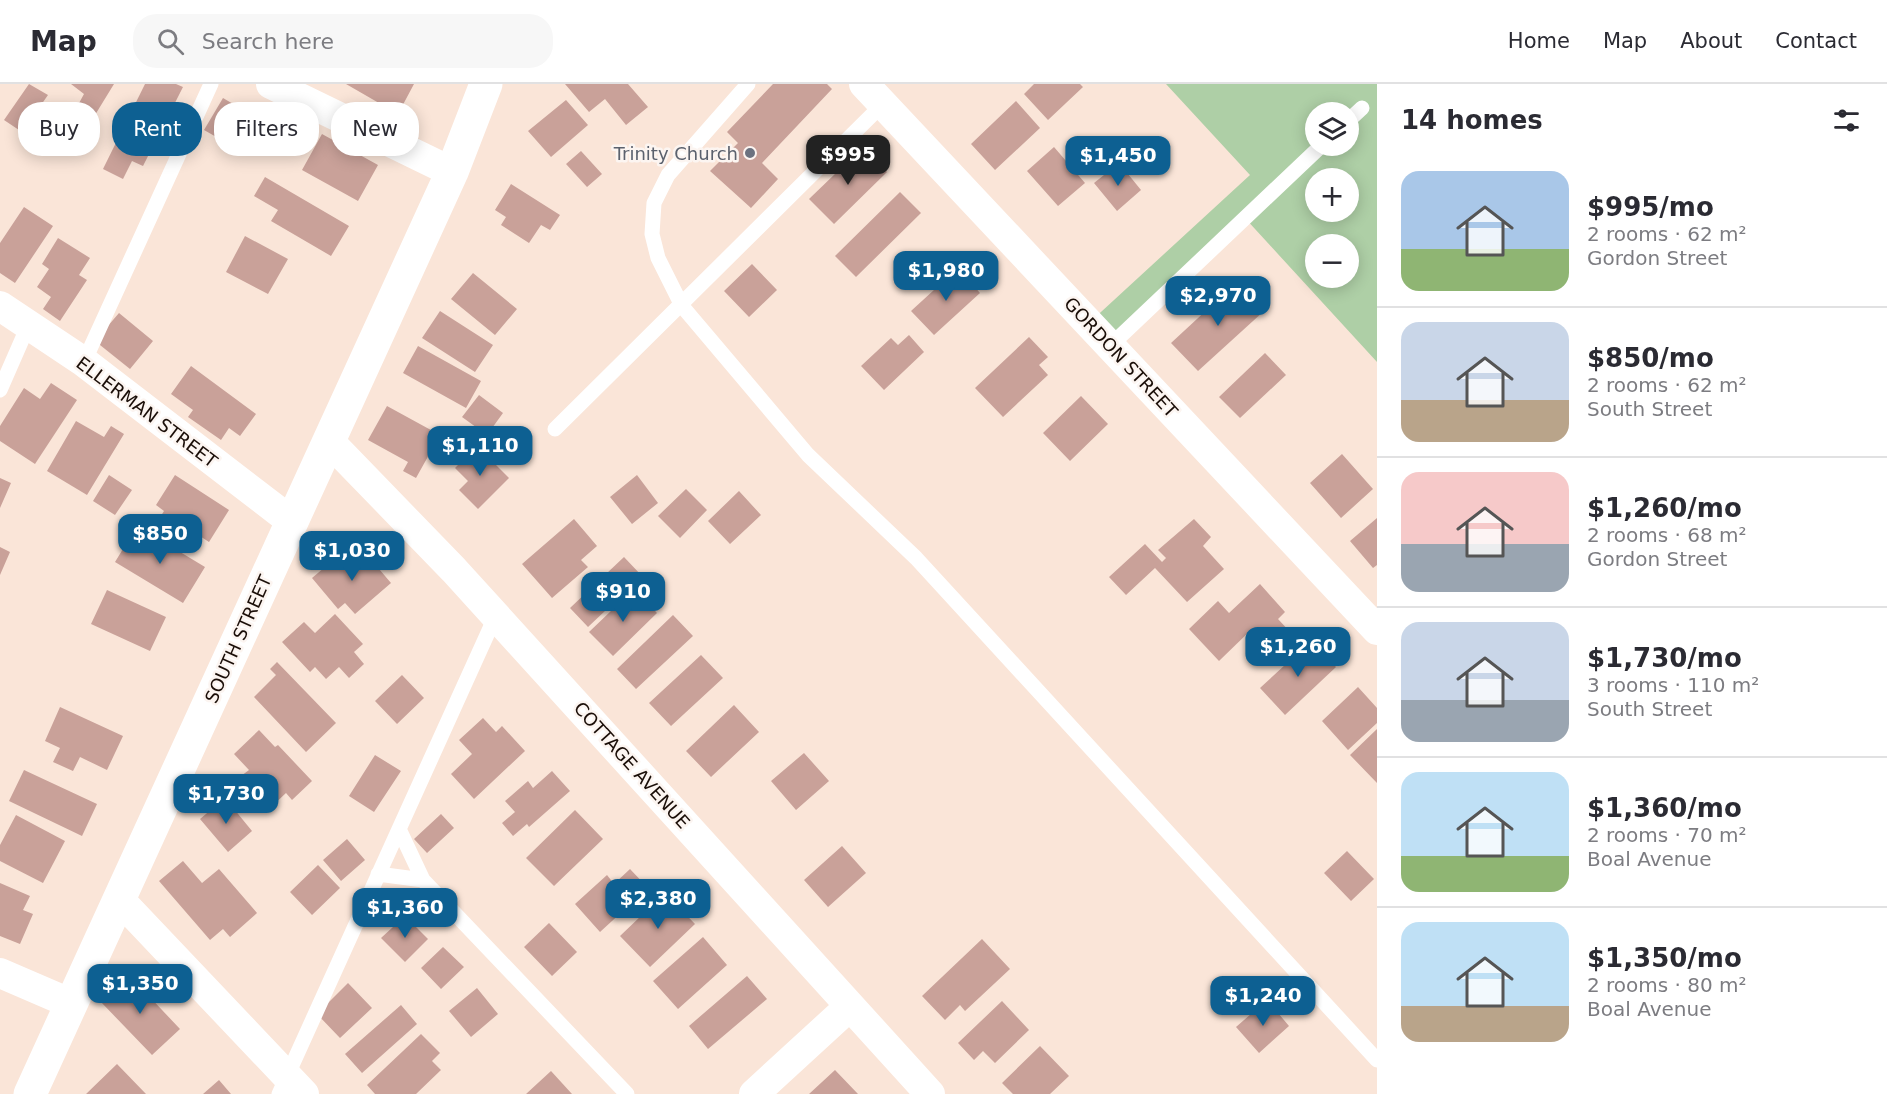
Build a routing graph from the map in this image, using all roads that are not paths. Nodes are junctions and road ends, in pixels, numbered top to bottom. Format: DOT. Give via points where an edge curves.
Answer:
graph roads {
  1 [pos="211,84"];
  2 [pos="271,84"];
  3 [pos="486,84"];
  4 [pos="748,84"];
  5 [pos="874,94"];
  6 [pos="1362,108"];
  7 [pos="1359,111"];
  8 [pos="1311,156"];
  9 [pos="452,172"];
  10 [pos="0,306"];
  11 [pos="682,306"];
  12 [pos="28,326"];
  13 [pos="1110,346"];
  14 [pos="84,362"];
  15 [pos="0,390"];
  16 [pos="555,429"];
  17 [pos="329,441"];
  18 [pos="291,521"];
  19 [pos="495,615"];
  20 [pos="1377,630"];
  21 [pos="399,829"];
  22 [pos="378,874"];
  23 [pos="423,880"];
  24 [pos="120,900"];
  25 [pos="0,973"];
  26 [pos="72,1004"];
  27 [pos="850,1006"];
  28 [pos="1377,1060"];
  29 [pos="290,1088"];
  30 [pos="30,1094"];
  31 [pos="627,1094"];
  32 [pos="754,1094"];
  33 [pos="930,1094"];
  1 -- 14 [label="lane"];
  2 -- 9 [label="street"];
  3 -- 9 [label="street, SOUTH STREET"];
  4 -- 11 [label="lane" via="668,175 654,203 652,234 658,258"];
  5 -- 11 [label="lane"];
  5 -- 13 [label="street, GORDON STREET"];
  6 -- 7 [label="lane"];
  8 -- 13 [label="lane"];
  9 -- 17 [label="street, SOUTH STREET"];
  10 -- 12 [label="street, ELLERMAN STREET"];
  11 -- 16 [label="lane"];
  11 -- 28 [label="lane" via="808,455 916,558"];
  12 -- 14 [label="street, ELLERMAN STREET"];
  12 -- 15 [label="lane"];
  13 -- 20 [label="street, GORDON STREET"];
  14 -- 18 [label="street, ELLERMAN STREET"];
  17 -- 18 [label="street, SOUTH STREET"];
  17 -- 19 [label="street, COTTAGE AVENUE"];
  18 -- 24 [label="street, SOUTH STREET"];
  19 -- 21 [label="lane"];
  19 -- 27 [label="street, COTTAGE AVENUE"];
  21 -- 22 [label="lane"];
  21 -- 23 [label="lane"];
  22 -- 23 [label="lane"];
  22 -- 29 [label="lane"];
  23 -- 31 [label="lane"];
  24 -- 26 [label="street, SOUTH STREET"];
  24 -- 29 [label="street"];
  25 -- 26 [label="street"];
  26 -- 30 [label="street, SOUTH STREET"];
  27 -- 32 [label="street"];
  27 -- 33 [label="street, COTTAGE AVENUE"];
}
